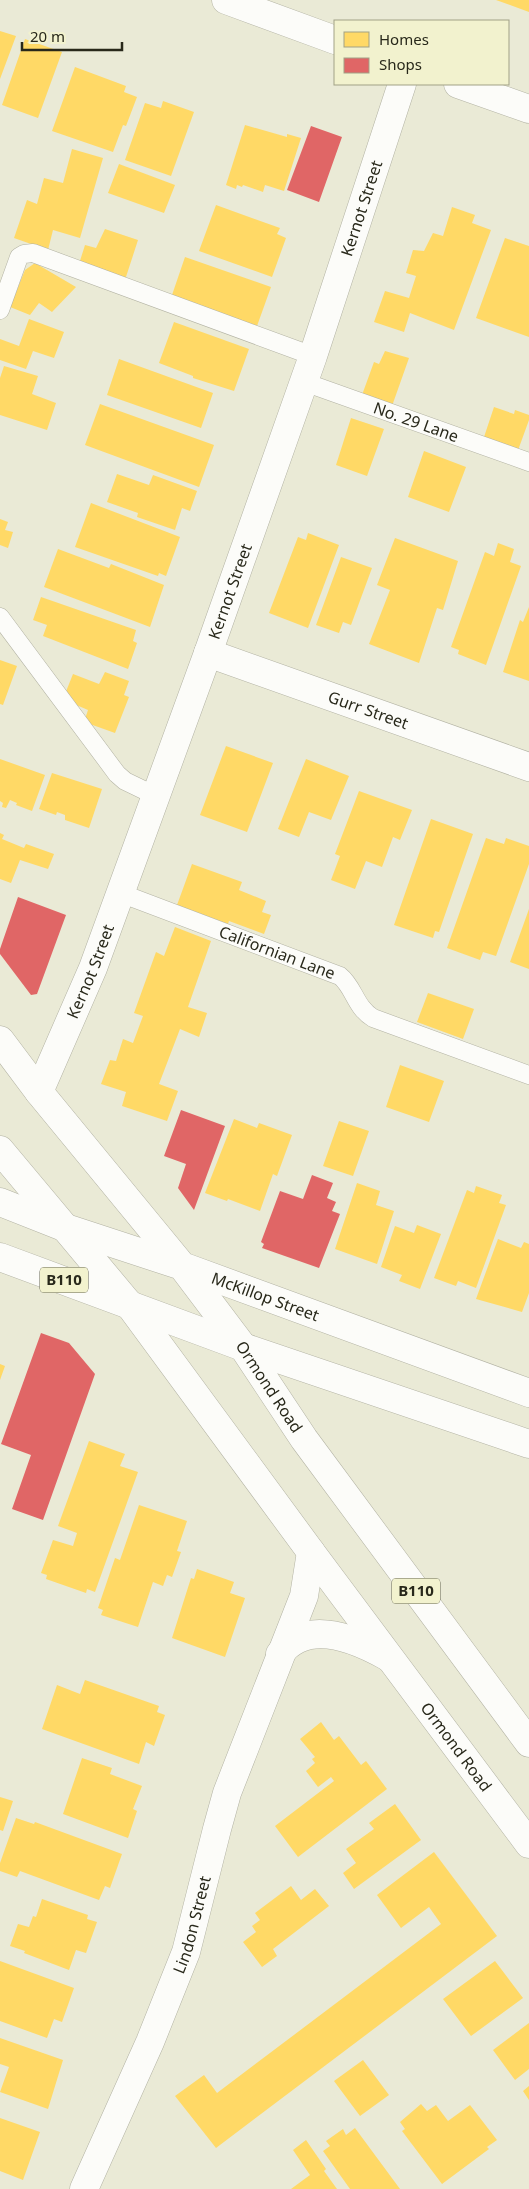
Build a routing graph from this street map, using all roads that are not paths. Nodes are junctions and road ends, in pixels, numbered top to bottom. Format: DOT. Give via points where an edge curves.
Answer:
graph roads {
  1 [pos="234,1"];
  2 [pos="334,40"];
  3 [pos="402,85"];
  4 [pos="461,85"];
  5 [pos="529,110"];
  6 [pos="0,310"];
  7 [pos="313,356"];
  8 [pos="304,382"];
  9 [pos="529,462"];
  10 [pos="0,617"];
  11 [pos="208,653"];
  12 [pos="529,767"];
  13 [pos="156,796"];
  14 [pos="120,893"];
  15 [pos="0,1040"];
  16 [pos="529,1075"];
  17 [pos="39,1092"];
  18 [pos="0,1150"];
  19 [pos="0,1202"];
  20 [pos="66,1228"];
  21 [pos="0,1257"];
  22 [pos="182,1266"];
  23 [pos="128,1303"];
  24 [pos="243,1347"];
  25 [pos="529,1393"];
  26 [pos="529,1444"];
  27 [pos="311,1552"];
  28 [pos="280,1654"];
  29 [pos="388,1656"];
  30 [pos="529,1743"];
  31 [pos="529,1844"];
  32 [pos="84,2189"];
  1 -- 2 [label="main road"];
  3 -- 7 [label="main road, Kernot Street"];
  4 -- 5 [label="main road"];
  6 -- 7 [label="lane" via="19,258 33,253"];
  7 -- 8 [label="main road, Kernot Street"];
  8 -- 9 [label="lane, No. 29 Lane"];
  8 -- 11 [label="main road, Kernot Street"];
  10 -- 13 [label="lane" via="117,774"];
  11 -- 12 [label="main road, Gurr Street"];
  11 -- 13 [label="main road, Kernot Street"];
  13 -- 14 [label="main road, Kernot Street"];
  14 -- 16 [label="lane, Californian Lane" via="340,976 360,1008 373,1018"];
  14 -- 17 [label="main road, Kernot Street" via="88,982"];
  15 -- 17 [label="main road, Ormond Road"];
  17 -- 22 [label="main road, Ormond Road"];
  18 -- 20 [label="main road, Ormond Road"];
  19 -- 20 [label="main road, McKillop Street"];
  20 -- 22 [label="main road, McKillop Street"];
  20 -- 23 [label="main road, Ormond Road"];
  21 -- 23 [label="main road, B110"];
  22 -- 24 [label="main road, Ormond Road / B110"];
  22 -- 25 [label="main road, McKillop Street"];
  23 -- 24 [label="main road"];
  23 -- 27 [label="main road, Ormond Road"];
  24 -- 26 [label="main road"];
  24 -- 30 [label="main road, Ormond Road / B110" via="304,1439"];
  27 -- 28 [label="main road, Lindon Street" via="304,1596"];
  27 -- 29 [label="main road, Ormond Road"];
  28 -- 29 [label="main road" via="286,1645 297,1639 335,1635 365,1644"];
  28 -- 32 [label="main road, Lindon Street" via="216,1829 180,1968"];
  29 -- 31 [label="main road, Ormond Road"];
}
